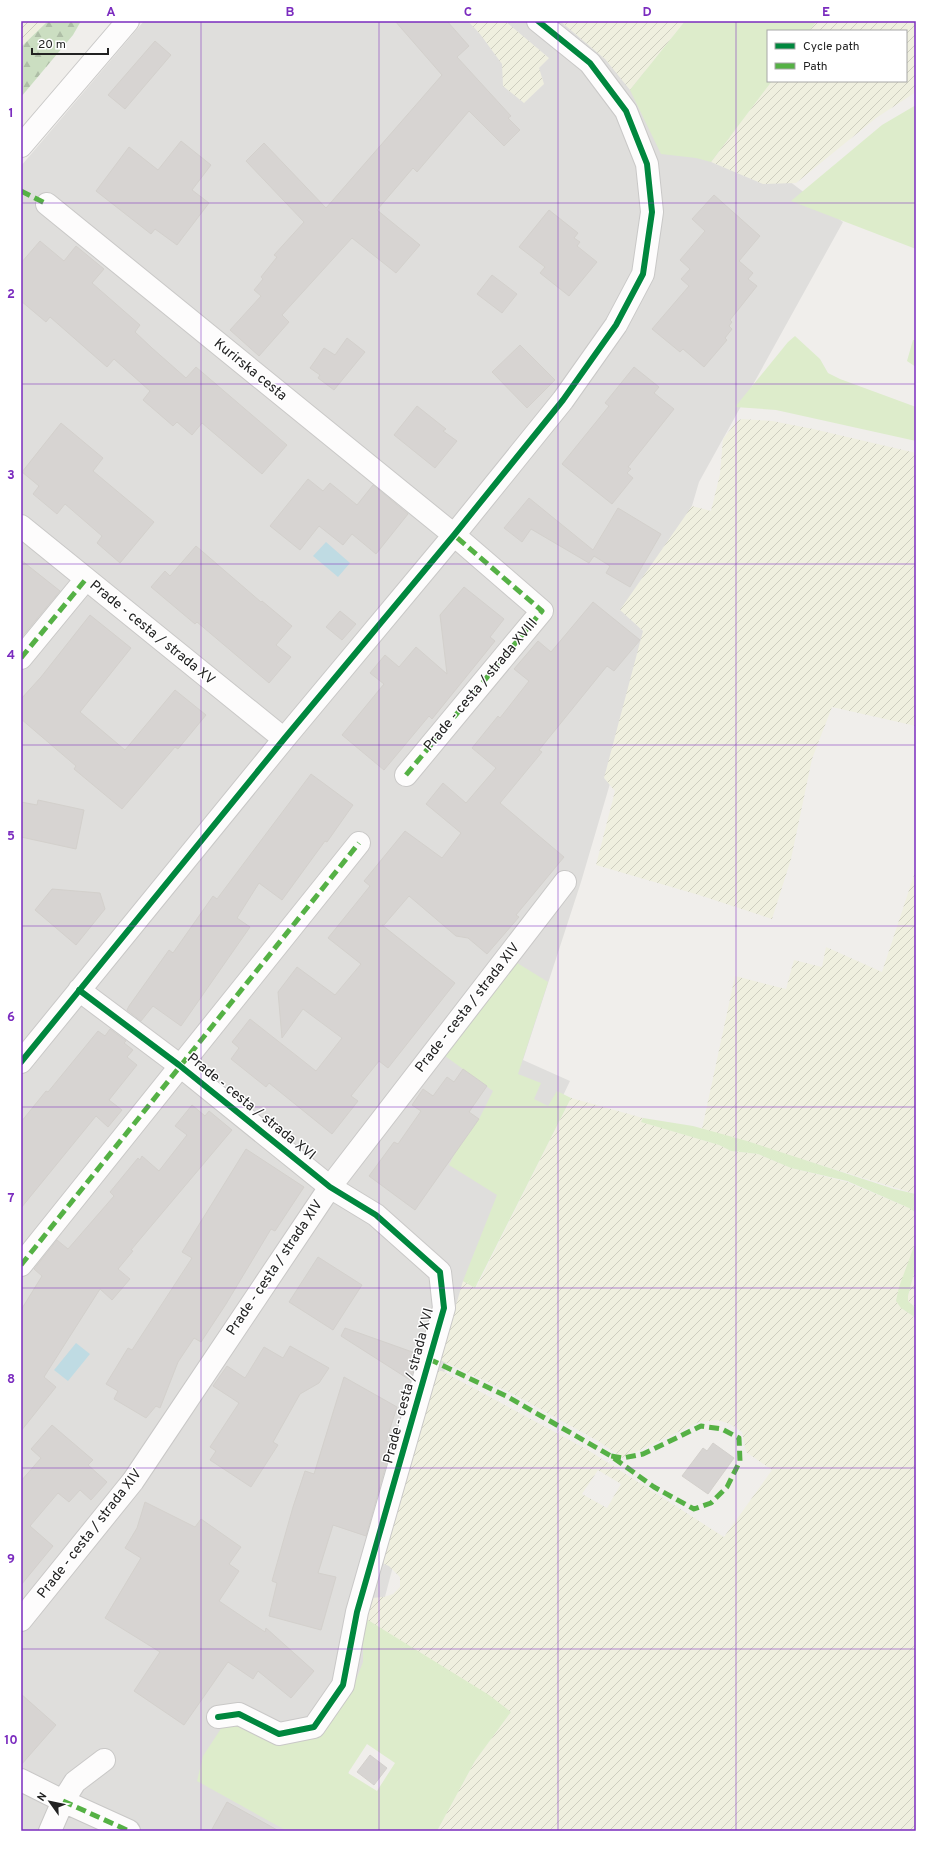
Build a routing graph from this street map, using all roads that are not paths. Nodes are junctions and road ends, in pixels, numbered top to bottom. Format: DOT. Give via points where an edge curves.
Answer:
graph roads {
  1 [pos="128,21"];
  2 [pos="538,21"];
  3 [pos="21,146"];
  4 [pos="46,204"];
  5 [pos="21,526"];
  6 [pos="454,535"];
  7 [pos="86,579"];
  8 [pos="21,658"];
  9 [pos="284,739"];
  10 [pos="406,775"];
  11 [pos="359,843"];
  12 [pos="565,882"];
  13 [pos="79,990"];
  14 [pos="21,1062"];
  15 [pos="179,1065"];
  16 [pos="330,1187"];
  17 [pos="21,1265"];
  18 [pos="21,1620"];
  19 [pos="218,1717"];
  20 [pos="104,1760"];
  21 [pos="21,1780"];
  22 [pos="64,1801"];
  23 [pos="50,1831"];
  24 [pos="128,1831"];
  1 -- 3 [label="street"];
  2 -- 6 [label="street" via="590,63 626,112 647,164 652,212 643,274 616,325 563,400"];
  4 -- 6 [label="street, Kurirska cesta"];
  5 -- 7 [label="street, Prade - cesta / strada XV"];
  6 -- 9 [label="street"];
  6 -- 10 [label="street, Prade - cesta / strada XVIII" via="542,611"];
  7 -- 8 [label="street"];
  7 -- 9 [label="street, Prade - cesta / strada XV"];
  9 -- 13 [label="street"];
  11 -- 15 [label="street, Prade - cesta / strada XVI"];
  12 -- 16 [label="street, Prade - cesta / strada XIV"];
  13 -- 14 [label="street"];
  13 -- 15 [label="street, Prade - cesta / strada XVI"];
  15 -- 16 [label="street, Prade - cesta / strada XVI"];
  15 -- 17 [label="street, Prade - cesta / strada XVI"];
  16 -- 18 [label="street, Prade - cesta / strada XIV" via="133,1481"];
  16 -- 19 [label="street, Prade - cesta / strada XVI" via="376,1215 440,1272 444,1308 358,1612 344,1685 314,1727 278,1734 239,1714"];
  20 -- 22 [label="street" via="75,1782"];
  21 -- 22 [label="street"];
  22 -- 23 [label="street"];
  22 -- 24 [label="street"];
}
